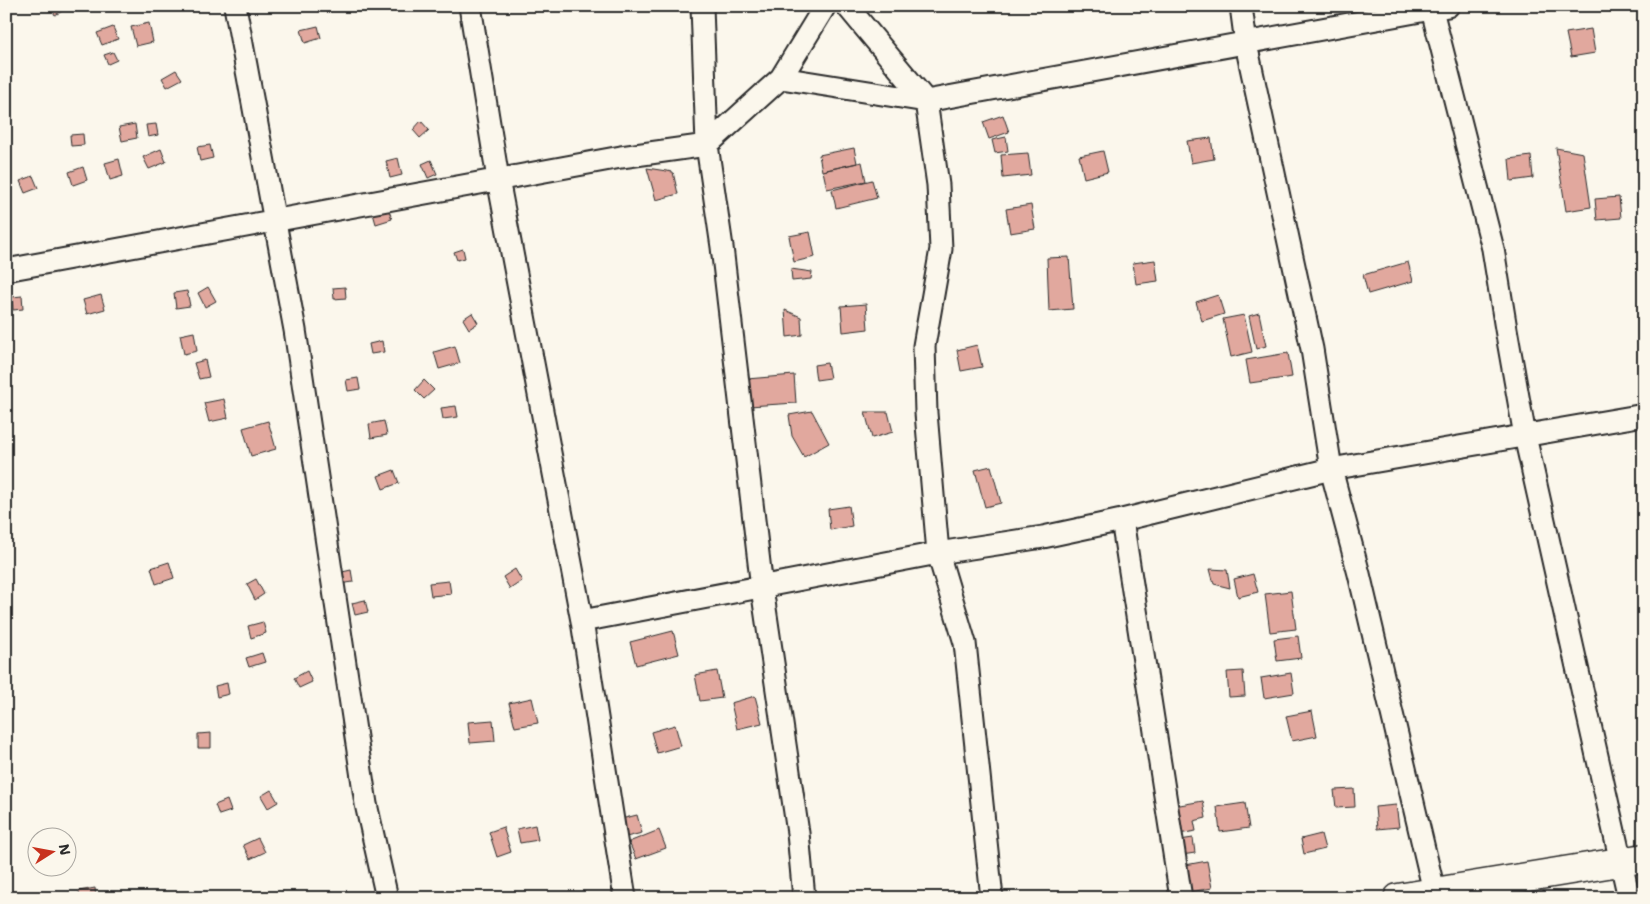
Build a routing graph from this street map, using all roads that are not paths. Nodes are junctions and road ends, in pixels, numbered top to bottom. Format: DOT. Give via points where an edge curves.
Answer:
graph roads {
  1 [pos="235,6"];
  2 [pos="470,6"];
  3 [pos="702,6"];
  4 [pos="824,6"];
  5 [pos="847,6"];
  6 [pos="1437,7"];
  7 [pos="1239,9"];
  8 [pos="1246,44"];
  9 [pos="781,78"];
  10 [pos="926,101"];
  11 [pos="707,145"];
  12 [pos="498,179"];
  13 [pos="275,220"];
  14 [pos="6,270"];
  15 [pos="1644,415"];
  16 [pos="1525,436"];
  17 [pos="1331,469"];
  18 [pos="1122,520"];
  19 [pos="938,553"];
  20 [pos="762,588"];
  21 [pos="582,621"];
  22 [pos="1632,860"];
  23 [pos="1434,892"];
  24 [pos="387,898"];
  25 [pos="625,898"];
  26 [pos="804,898"];
  27 [pos="992,898"];
  28 [pos="1181,898"];
  29 [pos="1398,898"];
  30 [pos="1629,898"];
  1 -- 13 [label="street"];
  2 -- 12 [label="street"];
  3 -- 11 [label="street"];
  4 -- 9 [label="street"];
  5 -- 10 [label="street"];
  6 -- 8 [label="street"];
  6 -- 16 [label="street" via="1493,249"];
  7 -- 8 [label="street"];
  8 -- 10 [label="street"];
  8 -- 17 [label="street" via="1310,340"];
  9 -- 10 [label="street"];
  9 -- 11 [label="street"];
  10 -- 19 [label="street" via="938,185 941,249 924,346 926,413"];
  11 -- 12 [label="street"];
  11 -- 20 [label="street" via="724,257"];
  12 -- 13 [label="street"];
  12 -- 21 [label="street"];
  13 -- 14 [label="street"];
  13 -- 24 [label="street" via="295,330 366,804"];
  15 -- 16 [label="street"];
  16 -- 17 [label="street"];
  16 -- 22 [label="street"];
  17 -- 18 [label="street"];
  17 -- 23 [label="street" via="1360,574"];
  18 -- 19 [label="street" via="1043,537"];
  18 -- 28 [label="street"];
  19 -- 20 [label="street"];
  19 -- 27 [label="street" via="965,642"];
  20 -- 21 [label="street"];
  20 -- 26 [label="street" via="798,833"];
  21 -- 25 [label="street"];
  22 -- 23 [label="street"];
  22 -- 30 [label="street"];
  23 -- 29 [label="street"];
}
